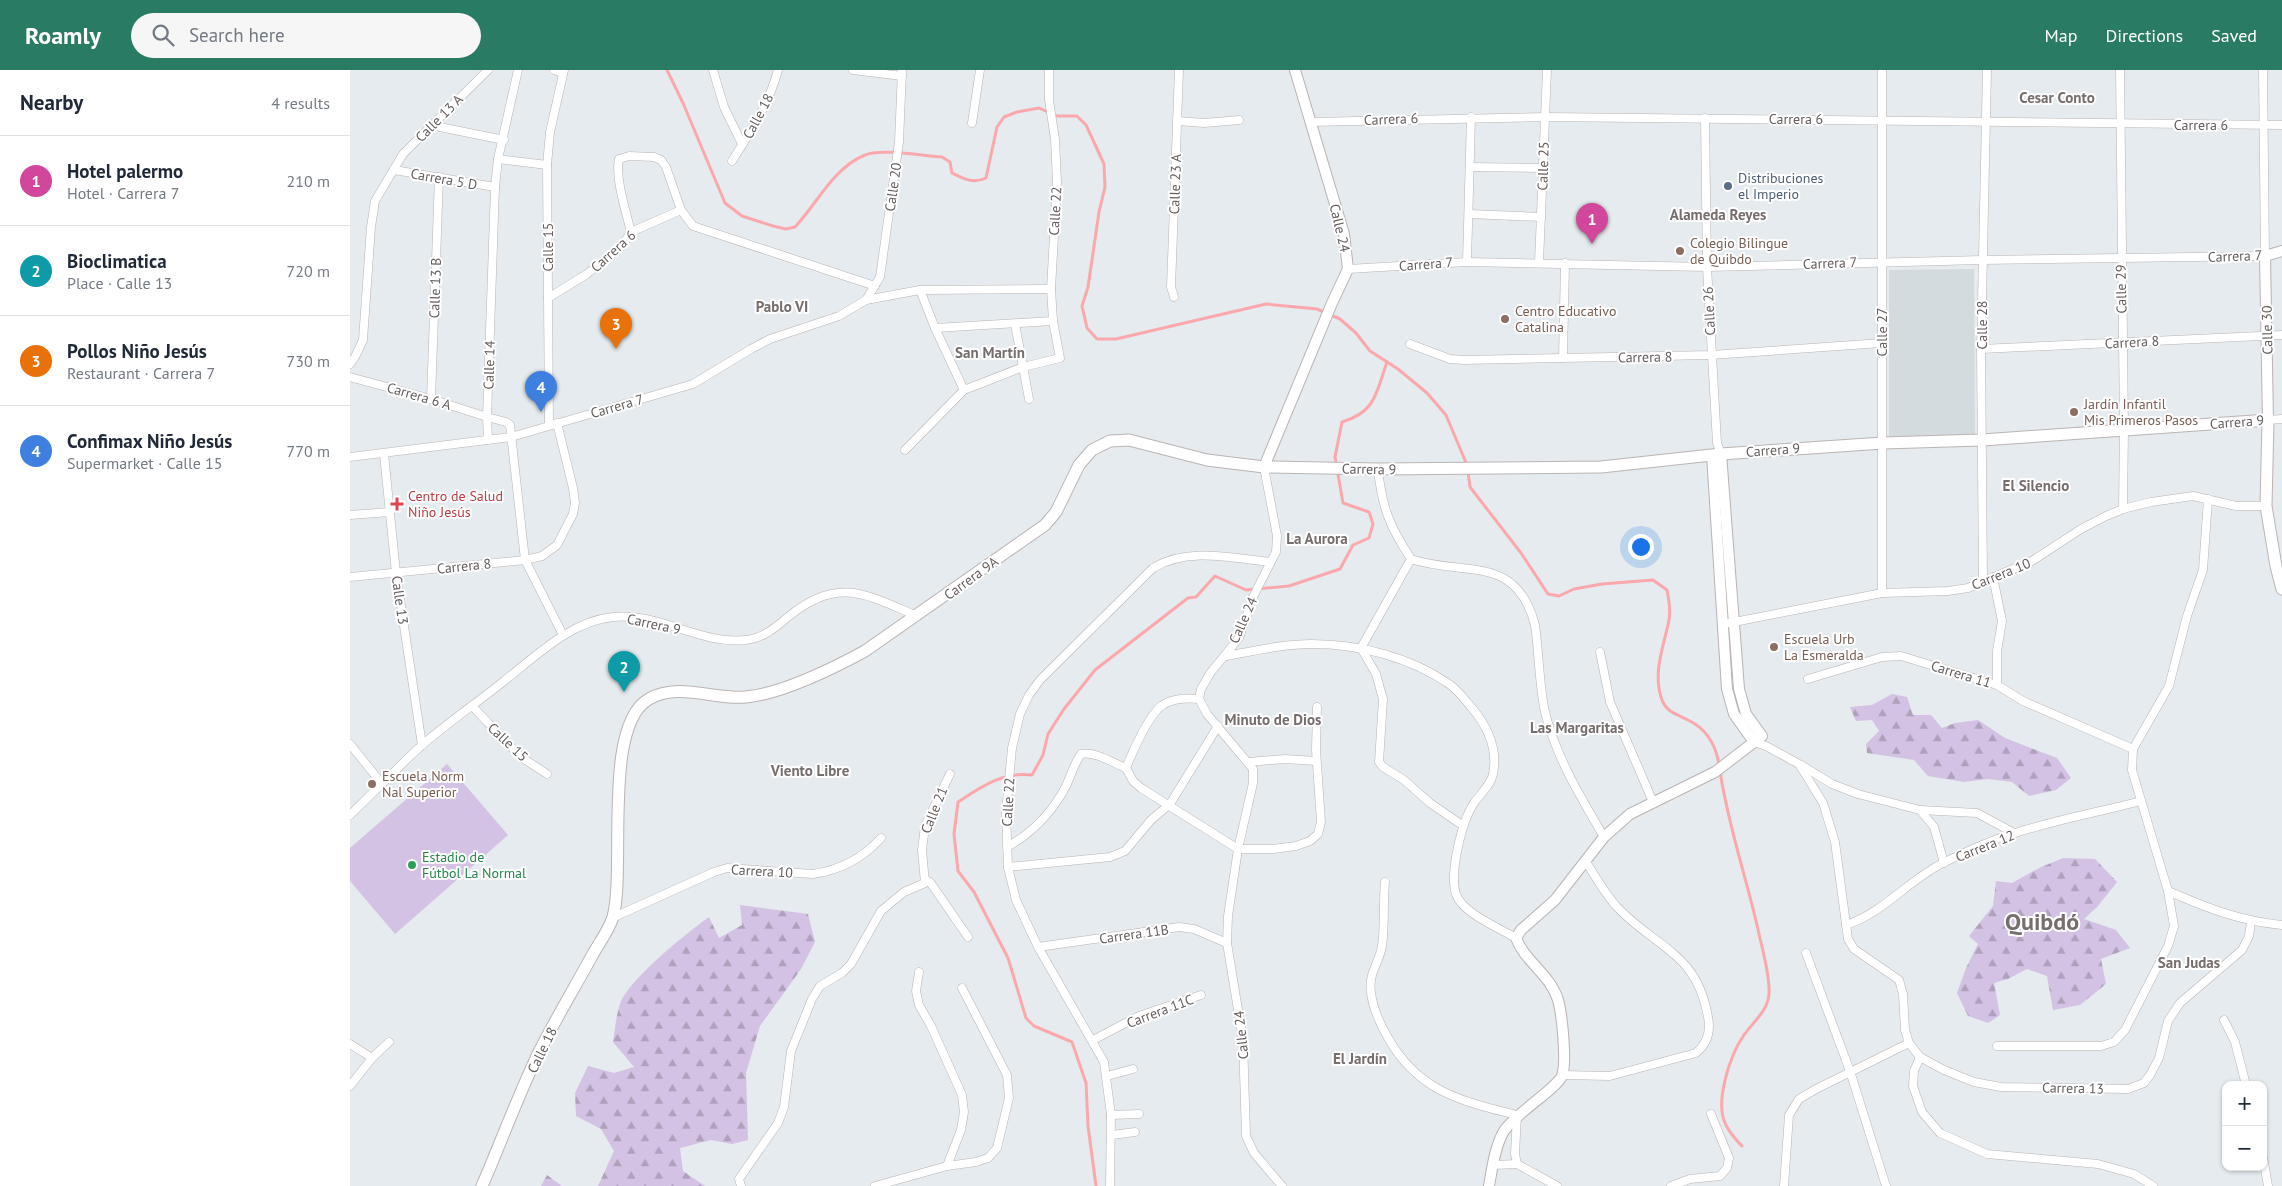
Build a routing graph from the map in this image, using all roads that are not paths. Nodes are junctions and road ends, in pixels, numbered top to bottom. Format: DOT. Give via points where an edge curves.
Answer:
graph roads {
  1 [pos="488,70"];
  2 [pos="518,70"];
  3 [pos="554,70"];
  4 [pos="713,70"];
  5 [pos="778,70"];
  6 [pos="853,70"];
  7 [pos="980,70"];
  8 [pos="1049,70"];
  9 [pos="1179,70"];
  10 [pos="1295,70"];
  11 [pos="1547,70"];
  12 [pos="1882,70"];
  13 [pos="1987,70"];
  14 [pos="2120,70"];
  15 [pos="2263,70"];
  16 [pos="564,72"];
  17 [pos="902,73"];
  18 [pos="1471,117"];
  19 [pos="1544,117"];
  20 [pos="1705,118"];
  21 [pos="1882,119"];
  22 [pos="1239,120"];
  23 [pos="1986,120"];
  24 [pos="1177,121"];
  25 [pos="1310,122"];
  26 [pos="972,123"];
  27 [pos="430,125"];
  28 [pos="2120,125"];
  29 [pos="2264,125"];
  30 [pos="2282,125"];
  31 [pos="504,140"];
  32 [pos="742,144"];
  33 [pos="498,159"];
  34 [pos="732,161"];
  35 [pos="547,165"];
  36 [pos="1470,167"];
  37 [pos="1542,168"];
  38 [pos="394,170"];
  39 [pos="439,177"];
  40 [pos="494,187"];
  41 [pos="681,210"];
  42 [pos="1469,214"];
  43 [pos="1541,217"];
  44 [pos="631,232"];
  45 [pos="2282,251"];
  46 [pos="2265,256"];
  47 [pos="2121,258"];
  48 [pos="1982,260"];
  49 [pos="1467,262"];
  50 [pos="1539,262"];
  51 [pos="1883,262"];
  52 [pos="1565,263"];
  53 [pos="1707,267"];
  54 [pos="1348,269"];
  55 [pos="875,286"];
  56 [pos="1051,289"];
  57 [pos="920,290"];
  58 [pos="1174,297"];
  59 [pos="548,298"];
  60 [pos="866,300"];
  61 [pos="1052,321"];
  62 [pos="1015,324"];
  63 [pos="935,328"];
  64 [pos="2282,335"];
  65 [pos="2267,336"];
  66 [pos="2122,342"];
  67 [pos="1882,343"];
  68 [pos="1410,344"];
  69 [pos="1981,349"];
  70 [pos="1712,355"];
  71 [pos="1563,358"];
  72 [pos="350,364"];
  73 [pos="1023,367"];
  74 [pos="350,377"];
  75 [pos="964,390"];
  76 [pos="431,399"];
  77 [pos="1029,399"];
  78 [pos="487,417"];
  79 [pos="2282,419"];
  80 [pos="2268,420"];
  81 [pos="553,424"];
  82 [pos="2124,429"];
  83 [pos="511,437"];
  84 [pos="488,440"];
  85 [pos="1982,440"];
  86 [pos="1883,443"];
  87 [pos="905,450"];
  88 [pos="1717,451"];
  89 [pos="384,454"];
  90 [pos="350,457"];
  91 [pos="1264,467"];
  92 [pos="1378,469"];
  93 [pos="2208,499"];
  94 [pos="2266,506"];
  95 [pos="2123,508"];
  96 [pos="390,512"];
  97 [pos="350,515"];
  98 [pos="566,530"];
  99 [pos="1411,559"];
  100 [pos="525,560"];
  101 [pos="1270,562"];
  102 [pos="1730,572"];
  103 [pos="396,573"];
  104 [pos="1719,573"];
  105 [pos="350,577"];
  106 [pos="1993,577"];
  107 [pos="1983,581"];
  108 [pos="2282,589"];
  109 [pos="1882,593"];
  110 [pos="917,616"];
  111 [pos="1734,622"];
  112 [pos="1722,625"];
  113 [pos="563,635"];
  114 [pos="1361,648"];
  115 [pos="1600,652"];
  116 [pos="1226,656"];
  117 [pos="1808,679"];
  118 [pos="1997,685"];
  119 [pos="1199,699"];
  120 [pos="472,706"];
  121 [pos="1317,707"];
  122 [pos="1218,726"];
  123 [pos="1761,741"];
  124 [pos="350,744"];
  125 [pos="422,745"];
  126 [pos="2133,749"];
  127 [pos="1316,761"];
  128 [pos="1248,762"];
  129 [pos="1799,764"];
  130 [pos="1126,768"];
  131 [pos="547,774"];
  132 [pos="950,774"];
  133 [pos="382,784"];
  134 [pos="2141,801"];
  135 [pos="1653,802"];
  136 [pos="1170,804"];
  137 [pos="1920,810"];
  138 [pos="350,814"];
  139 [pos="1462,825"];
  140 [pos="2014,833"];
  141 [pos="1604,837"];
  142 [pos="881,838"];
  143 [pos="1007,847"];
  144 [pos="1238,849"];
  145 [pos="1586,862"];
  146 [pos="1944,863"];
  147 [pos="1008,868"];
  148 [pos="926,878"];
  149 [pos="1385,882"];
  150 [pos="2168,891"];
  151 [pos="612,918"];
  152 [pos="2252,922"];
  153 [pos="1846,925"];
  154 [pos="2282,925"];
  155 [pos="968,937"];
  156 [pos="1516,938"];
  157 [pos="1227,943"];
  158 [pos="1038,947"];
  159 [pos="1806,953"];
  160 [pos="919,972"];
  161 [pos="962,988"];
  162 [pos="1201,995"];
  163 [pos="2224,1020"];
  164 [pos="1093,1040"];
  165 [pos="389,1042"];
  166 [pos="1910,1043"];
  167 [pos="350,1044"];
  168 [pos="1997,1046"];
  169 [pos="1920,1056"];
  170 [pos="372,1058"];
  171 [pos="1132,1069"];
  172 [pos="1850,1072"];
  173 [pos="1562,1075"];
  174 [pos="1107,1076"];
  175 [pos="2245,1081"];
  176 [pos="350,1086"];
  177 [pos="1139,1114"];
  178 [pos="1711,1114"];
  179 [pos="1112,1115"];
  180 [pos="1517,1115"];
  181 [pos="1135,1132"];
  182 [pos="1112,1135"];
  183 [pos="1517,1164"];
  184 [pos="1493,1165"];
  185 [pos="946,1166"];
  186 [pos="2265,1171"];
  187 [pos="482,1186"];
  188 [pos="740,1186"];
  189 [pos="875,1186"];
  190 [pos="1110,1186"];
  191 [pos="1282,1186"];
  192 [pos="1489,1186"];
  193 [pos="1557,1186"];
  194 [pos="1671,1186"];
  195 [pos="1784,1186"];
  196 [pos="1886,1186"];
  197 [pos="2153,1186"];
  198 [pos="2268,1186"];
  1 -- 27 [label="street, Calle 13 A"];
  2 -- 31 [label="street, Calle 14"];
  3 -- 16 [label="street"];
  4 -- 32 [label="street" via="724,107"];
  5 -- 32 [label="street, Calle 18" via="755,125"];
  6 -- 17 [label="street"];
  7 -- 26 [label="street"];
  8 -- 56 [label="street, Calle 22" via="1057,182"];
  9 -- 24 [label="street, Calle 23 A"];
  10 -- 25 [label="street, Calle 24"];
  11 -- 19 [label="street, Calle 25"];
  12 -- 21 [label="street, Calle 27"];
  13 -- 23 [label="street, Calle 28"];
  14 -- 28 [label="street, Calle 29"];
  15 -- 29 [label="street, Calle 30"];
  16 -- 35 [label="street, Calle 15" via="550,132"];
  17 -- 55 [label="street, Calle 20" via="900,142 880,277"];
  18 -- 19 [label="street, Carrera 6"];
  18 -- 25 [label="street, Carrera 6"];
  18 -- 36 [label="street"];
  19 -- 20 [label="street, Carrera 6"];
  19 -- 37 [label="street, Calle 25"];
  20 -- 21 [label="street, Carrera 6"];
  20 -- 53 [label="street, Calle 26"];
  21 -- 23 [label="street, Carrera 6"];
  21 -- 51 [label="street, Calle 27"];
  22 -- 24 [label="street"];
  23 -- 28 [label="street, Carrera 6"];
  23 -- 48 [label="street, Calle 28"];
  24 -- 58 [label="street, Calle 23 A" via="1171,287"];
  25 -- 54 [label="street, Calle 24" via="1344,234"];
  27 -- 31 [label="street"];
  27 -- 38 [label="street, Calle 13 A" via="403,154"];
  28 -- 29 [label="street, Carrera 6"];
  28 -- 47 [label="street, Calle 29"];
  29 -- 30 [label="street, Carrera 6"];
  29 -- 46 [label="street, Calle 30"];
  31 -- 33 [label="street, Calle 14"];
  32 -- 34 [label="street, Calle 18"];
  33 -- 35 [label="street"];
  33 -- 40 [label="street, Calle 14"];
  35 -- 59 [label="street, Calle 15"];
  36 -- 37 [label="street"];
  36 -- 42 [label="street"];
  37 -- 43 [label="street, Calle 25"];
  38 -- 39 [label="street, Carrera 5 D"];
  38 -- 72 [label="street" via="375,201 363,340"];
  39 -- 40 [label="street, Carrera 5 D"];
  39 -- 76 [label="street, Calle 13 B"];
  40 -- 78 [label="street, Calle 14"];
  41 -- 44 [label="street, Carrera 6"];
  41 -- 44 [label="street" via="666,167 660,160 622,156 618,166"];
  41 -- 55 [label="street" via="692,226 699,229"];
  42 -- 43 [label="street"];
  42 -- 49 [label="street"];
  43 -- 50 [label="street, Calle 25"];
  44 -- 59 [label="street, Carrera 6" via="622,246 587,274"];
  45 -- 46 [label="street, Carrera 7"];
  46 -- 47 [label="street, Carrera 7"];
  46 -- 65 [label="street, Calle 30"];
  47 -- 48 [label="street, Carrera 7"];
  47 -- 66 [label="street, Calle 29"];
  48 -- 51 [label="street, Carrera 7"];
  48 -- 69 [label="street, Calle 28"];
  49 -- 50 [label="street, Carrera 7"];
  49 -- 54 [label="street, Carrera 7"];
  50 -- 52 [label="street, Carrera 7"];
  51 -- 53 [label="street, Carrera 7"];
  51 -- 67 [label="street, Calle 27"];
  52 -- 53 [label="street, Carrera 7"];
  52 -- 71 [label="street"];
  53 -- 70 [label="street, Calle 26"];
  54 -- 91 [label="street, Calle 24"];
  55 -- 60 [label="street, Calle 20"];
  56 -- 57 [label="street"];
  56 -- 61 [label="street, Calle 22"];
  57 -- 60 [label="street"];
  57 -- 63 [label="street"];
  59 -- 81 [label="street, Calle 15"];
  60 -- 81 [label="street, Carrera 7" via="839,316 750,349 694,384"];
  61 -- 62 [label="street"];
  61 -- 73 [label="street, Calle 22" via="1060,358"];
  62 -- 63 [label="street"];
  62 -- 73 [label="street"];
  63 -- 75 [label="street"];
  64 -- 65 [label="street, Carrera 8"];
  65 -- 66 [label="street, Carrera 8"];
  65 -- 80 [label="street, Calle 30"];
  66 -- 69 [label="street, Carrera 8"];
  66 -- 82 [label="street, Calle 29"];
  67 -- 70 [label="street, Carrera 8"];
  67 -- 86 [label="street, Calle 27"];
  68 -- 71 [label="street, Carrera 8" via="1450,359"];
  69 -- 85 [label="street, Calle 28"];
  70 -- 71 [label="street, Carrera 8"];
  70 -- 88 [label="street, Calle 26"];
  73 -- 75 [label="street"];
  73 -- 77 [label="street"];
  74 -- 76 [label="street, Carrera 6 A"];
  75 -- 87 [label="street"];
  76 -- 78 [label="street, Carrera 6 A"];
  78 -- 83 [label="street" via="508,423"];
  78 -- 84 [label="street, Calle 14"];
  79 -- 80 [label="street, Carrera 9"];
  80 -- 82 [label="main road, Carrera 9"];
  80 -- 94 [label="main road, Calle 30"];
  81 -- 83 [label="street, Carrera 7"];
  81 -- 98 [label="street, Calle 15" via="575,504"];
  82 -- 85 [label="main road, Carrera 9"];
  82 -- 95 [label="street, Calle 29"];
  83 -- 84 [label="street, Carrera 7"];
  83 -- 100 [label="street"];
  84 -- 89 [label="street, Carrera 7"];
  85 -- 86 [label="main road, Carrera 9"];
  85 -- 107 [label="street, Calle 28"];
  86 -- 88 [label="main road, Carrera 9"];
  86 -- 109 [label="street, Calle 27"];
  88 -- 92 [label="main road, Carrera 9" via="1601,467"];
  88 -- 102 [label="street, Calle 26"];
  88 -- 104 [label="street, Calle 26"];
  89 -- 90 [label="street, Carrera 7"];
  89 -- 96 [label="street, Calle 13"];
  91 -- 92 [label="main road, Carrera 9"];
  91 -- 101 [label="street, Calle 24" via="1277,536 1276,552"];
  91 -- 110 [label="main road, Carrera 9A" via="1207,460 1129,440 1110,441 1092,450 1079,465 1056,512 1045,525"];
  92 -- 99 [label="street" via="1386,517"];
  93 -- 94 [label="street, Carrera 10" via="2236,506"];
  93 -- 95 [label="street, Carrera 10" via="2182,496"];
  93 -- 126 [label="street" via="2203,570 2169,686"];
  94 -- 108 [label="main road, Calle 30"];
  95 -- 106 [label="street, Carrera 10" via="2081,529 2042,556"];
  96 -- 97 [label="street"];
  96 -- 103 [label="street, Calle 13"];
  98 -- 100 [label="street, Carrera 8" via="549,553"];
  99 -- 114 [label="street"];
  99 -- 141 [label="street" via="1429,565 1483,570 1500,575 1522,594 1535,624 1545,710 1551,733 1575,788"];
  100 -- 103 [label="street, Carrera 8"];
  100 -- 113 [label="street"];
  101 -- 116 [label="street, Calle 24" via="1238,638"];
  101 -- 143 [label="street, Calle 22" via="1202,555 1178,558 1153,568 1040,680 1029,695 1016,727 1006,812"];
  102 -- 104 [label="street"];
  102 -- 111 [label="street, Calle 26"];
  103 -- 105 [label="street, Carrera 8"];
  103 -- 125 [label="street, Calle 13"];
  104 -- 112 [label="street, Calle 26"];
  106 -- 107 [label="street, Carrera 10"];
  106 -- 118 [label="street" via="2002,621 1997,651"];
  107 -- 109 [label="street, Carrera 10" via="1968,588 1948,591"];
  109 -- 111 [label="street, Carrera 10"];
  110 -- 113 [label="street, Carrera 9" via="862,593 841,592 822,596 798,608 769,633 748,640 718,640 643,619 614,616"];
  110 -- 151 [label="main road, Carrera 9A" via="843,663 761,694 735,698 672,692 648,700 634,715 622,749 618,777 619,851"];
  111 -- 112 [label="street, Carrera 10"];
  111 -- 123 [label="street, Calle 26" via="1742,704"];
  112 -- 123 [label="street, Calle 26" via="1730,703 1734,714"];
  113 -- 120 [label="street, Carrera 9"];
  114 -- 116 [label="street" via="1294,645"];
  114 -- 139 [label="street" via="1376,674 1383,699 1379,762 1430,804"];
  114 -- 139 [label="street" via="1417,665 1450,684 1484,722 1492,738 1493,776"];
  115 -- 135 [label="street" via="1616,717"];
  116 -- 119 [label="street, Calle 24" via="1211,672"];
  117 -- 118 [label="street, Carrera 11" via="1882,657 1901,656"];
  118 -- 126 [label="street, Carrera 11" via="2023,701"];
  119 -- 122 [label="street, Calle 24"];
  119 -- 130 [label="street" via="1176,700 1163,705 1138,740"];
  120 -- 125 [label="street, Carrera 9"];
  120 -- 131 [label="street, Calle 15" via="521,757"];
  121 -- 127 [label="street"];
  122 -- 128 [label="street, Calle 24"];
  122 -- 136 [label="street"];
  123 -- 129 [label="street"];
  123 -- 135 [label="street" via="1715,772"];
  124 -- 133 [label="street"];
  125 -- 133 [label="street, Carrera 9"];
  126 -- 134 [label="street" via="2132,770"];
  127 -- 128 [label="street"];
  127 -- 144 [label="street" via="1321,822 1315,838 1296,846"];
  128 -- 144 [label="street, Calle 24" via="1253,769 1253,783"];
  129 -- 137 [label="street" via="1832,784 1858,794"];
  129 -- 153 [label="street" via="1823,803 1835,842"];
  130 -- 136 [label="street" via="1141,788"];
  130 -- 143 [label="street" via="1094,755 1081,754 1065,788 1035,827"];
  132 -- 148 [label="street, Calle 21" via="925,826 922,850"];
  133 -- 138 [label="street, Carrera 9"];
  134 -- 140 [label="street, Carrera 12"];
  134 -- 150 [label="street"];
  135 -- 141 [label="street" via="1630,814"];
  136 -- 144 [label="street"];
  136 -- 147 [label="street" via="1151,820 1125,851 1110,857"];
  137 -- 140 [label="street" via="1977,813"];
  137 -- 146 [label="street" via="1934,827"];
  139 -- 156 [label="street" via="1454,880 1456,896 1470,912"];
  140 -- 146 [label="street, Carrera 12"];
  141 -- 145 [label="street"];
  142 -- 151 [label="street, Carrera 10" via="860,857 825,872 727,868"];
  143 -- 147 [label="street, Calle 22"];
  144 -- 157 [label="street, Calle 24"];
  145 -- 156 [label="street" via="1555,900"];
  145 -- 173 [label="street" via="1617,907 1688,966 1705,1000 1710,1027 1704,1047 1696,1054 1610,1076"];
  146 -- 153 [label="street, Carrera 12" via="1881,908"];
  147 -- 158 [label="street, Calle 22" via="1016,900"];
  148 -- 155 [label="street"];
  148 -- 188 [label="street" via="923,884 904,892 881,911 851,964 820,986 812,999 791,1051 784,1107 778,1123 739,1178"];
  149 -- 180 [label="street" via="1382,946 1371,974 1371,993 1378,1019 1398,1056 1430,1085 1465,1102"];
  150 -- 152 [label="street"];
  150 -- 168 [label="street" via="2174,926 2168,946 2125,1030 2114,1042 2101,1046"];
  151 -- 187 [label="main road, Calle 18" via="538,1054"];
  152 -- 154 [label="street"];
  152 -- 169 [label="street, Carrera 13" via="2242,950 2180,1003 2168,1022 2159,1058 2144,1083 2128,1089 2001,1087 1974,1082"];
  153 -- 166 [label="street" via="1848,939 1854,949 1899,980 1905,1030"];
  156 -- 173 [label="street" via="1520,950 1549,980 1558,1000 1564,1046"];
  157 -- 158 [label="street, Carrera 11B" via="1194,929 1179,927"];
  157 -- 191 [label="street, Calle 24" via="1243,1040 1246,1136 1254,1153"];
  158 -- 164 [label="street, Calle 22"];
  159 -- 172 [label="street"];
  160 -- 185 [label="street" via="916,991 919,1005 962,1095 961,1130"];
  161 -- 185 [label="street" via="1007,1075 1008,1098 997,1148 988,1158"];
  162 -- 164 [label="street, Carrera 11C" via="1139,1016"];
  163 -- 175 [label="street" via="2235,1042"];
  164 -- 174 [label="street, Calle 22"];
  165 -- 170 [label="street"];
  166 -- 169 [label="street"];
  166 -- 172 [label="street"];
  167 -- 170 [label="street"];
  169 -- 197 [label="street" via="1913,1086 1922,1112 1940,1133 1987,1154 2098,1164 2134,1174"];
  170 -- 176 [label="street"];
  171 -- 174 [label="street"];
  172 -- 195 [label="street" via="1799,1099 1790,1115"];
  172 -- 196 [label="street"];
  173 -- 180 [label="street"];
  174 -- 179 [label="street, Calle 22"];
  177 -- 179 [label="street"];
  178 -- 194 [label="street" via="1729,1158 1728,1168 1720,1176 1690,1179"];
  179 -- 182 [label="street, Calle 22"];
  180 -- 183 [label="street"];
  180 -- 184 [label="street" via="1504,1132"];
  181 -- 182 [label="street"];
  182 -- 190 [label="street, Calle 22"];
  183 -- 184 [label="street"];
  183 -- 193 [label="street"];
  184 -- 192 [label="street"];
  185 -- 189 [label="street"];
  186 -- 198 [label="street"];
}
